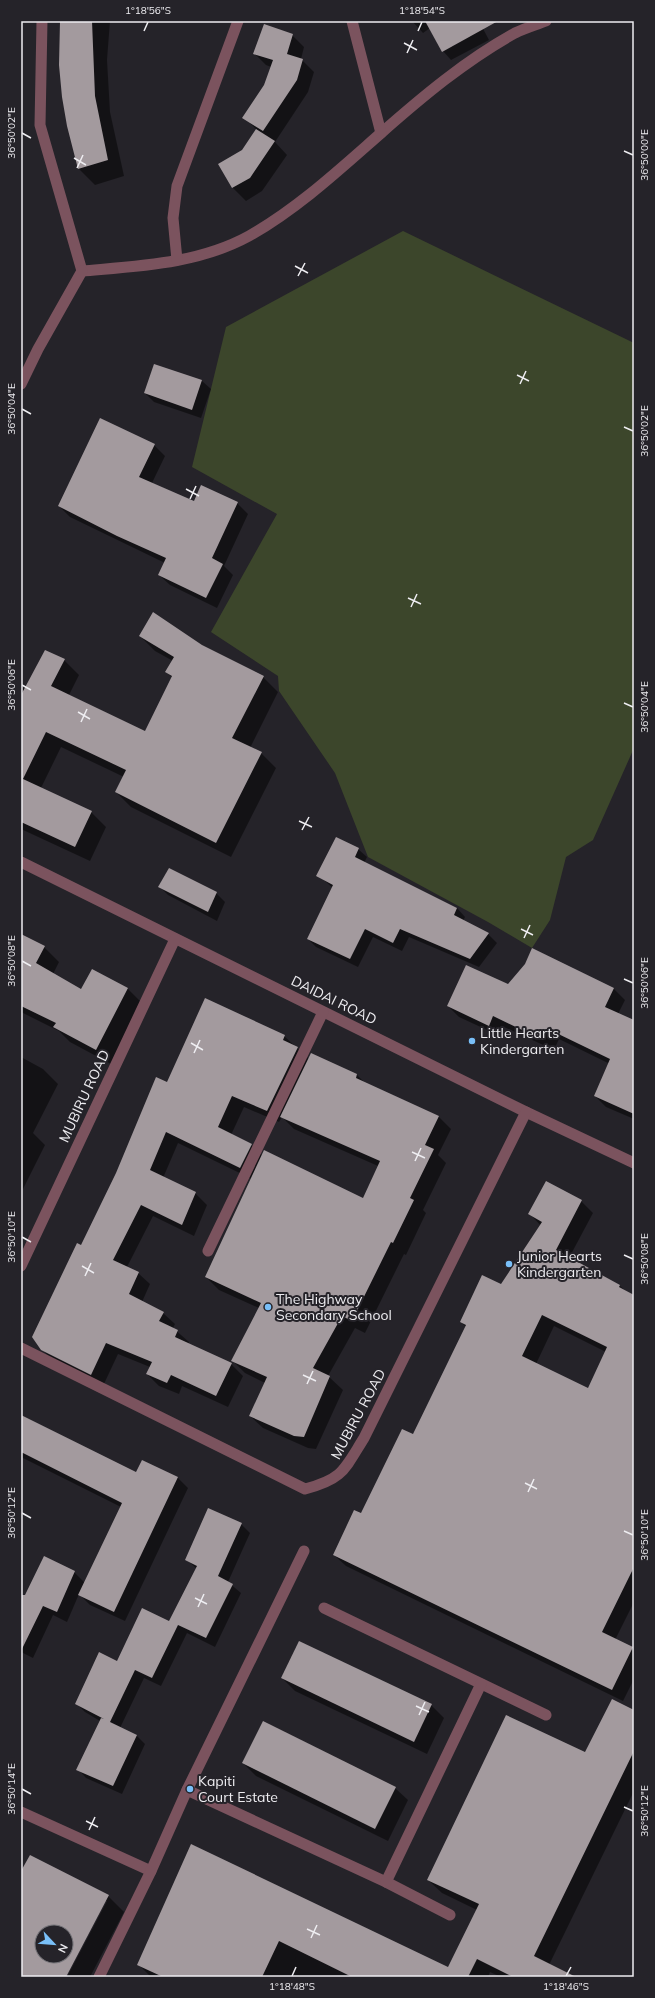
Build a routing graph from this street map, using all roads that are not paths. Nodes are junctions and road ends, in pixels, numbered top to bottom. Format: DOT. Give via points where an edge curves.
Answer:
graph roads {
  1 [pos="42,21"];
  2 [pos="238,21"];
  3 [pos="352,21"];
  4 [pos="546,21"];
  5 [pos="381,133"];
  6 [pos="177,260"];
  7 [pos="82,271"];
  8 [pos="21,384"];
  9 [pos="21,862"];
  10 [pos="175,939"];
  11 [pos="323,1012"];
  12 [pos="526,1112"];
  13 [pos="634,1163"];
  14 [pos="208,1251"];
  15 [pos="21,1266"];
  16 [pos="21,1348"];
  17 [pos="304,1551"];
  18 [pos="324,1608"];
  19 [pos="481,1684"];
  20 [pos="546,1715"];
  21 [pos="187,1790"];
  22 [pos="21,1812"];
  23 [pos="151,1871"];
  24 [pos="386,1882"];
  25 [pos="450,1915"];
  26 [pos="99,1977"];
  1 -- 7 [label="street" via="40,125"];
  2 -- 6 [label="street" via="177,186 173,218"];
  3 -- 5 [label="street"];
  4 -- 5 [label="street" via="516,32 465,64"];
  5 -- 6 [label="street" via="334,175 283,214 248,236 206,254"];
  6 -- 7 [label="street"];
  7 -- 8 [label="street"];
  9 -- 10 [label="street, DAIDAI ROAD"];
  10 -- 11 [label="street, DAIDAI ROAD"];
  10 -- 15 [label="street, MUBIRU ROAD"];
  11 -- 12 [label="street, DAIDAI ROAD"];
  11 -- 14 [label="street"];
  12 -- 13 [label="street, DAIDAI ROAD"];
  12 -- 16 [label="street, MUBIRU ROAD" via="364,1438 344,1471 326,1483 305,1489"];
  17 -- 21 [label="street"];
  18 -- 19 [label="street"];
  19 -- 20 [label="street"];
  19 -- 24 [label="street"];
  21 -- 23 [label="street"];
  21 -- 24 [label="street"];
  22 -- 23 [label="street"];
  23 -- 26 [label="street"];
  24 -- 25 [label="street"];
}
